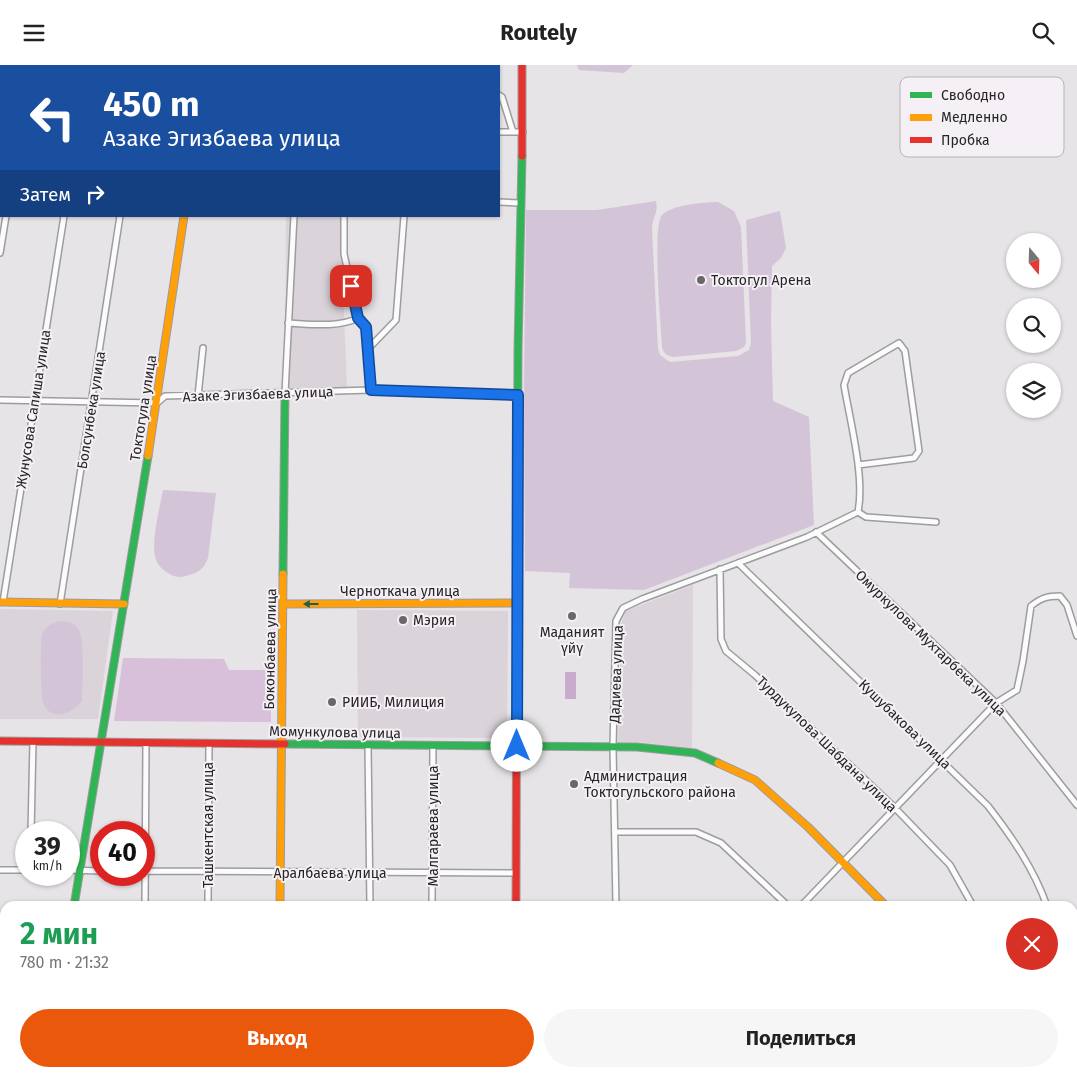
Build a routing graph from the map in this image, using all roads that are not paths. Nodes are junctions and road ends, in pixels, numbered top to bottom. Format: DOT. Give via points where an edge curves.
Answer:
graph roads {
  1 [pos="522,65"];
  2 [pos="500,96"];
  3 [pos="500,132"];
  4 [pos="513,132"];
  5 [pos="523,132"];
  6 [pos="500,202"];
  7 [pos="520,203"];
  8 [pos="6,217"];
  9 [pos="64,217"];
  10 [pos="120,217"];
  11 [pos="184,217"];
  12 [pos="294,217"];
  13 [pos="344,217"];
  14 [pos="404,217"];
  15 [pos="0,253"];
  16 [pos="358,318"];
  17 [pos="288,323"];
  18 [pos="203,348"];
  19 [pos="368,349"];
  20 [pos="371,390"];
  21 [pos="285,393"];
  22 [pos="518,395"];
  23 [pos="198,396"];
  24 [pos="0,401"];
  25 [pos="34,401"];
  26 [pos="92,402"];
  27 [pos="157,403"];
  28 [pos="858,465"];
  29 [pos="858,512"];
  30 [pos="936,522"];
  31 [pos="816,532"];
  32 [pos="738,563"];
  33 [pos="720,569"];
  34 [pos="1,602"];
  35 [pos="517,603"];
  36 [pos="60,604"];
  37 [pos="124,604"];
  38 [pos="283,604"];
  39 [pos="1077,636"];
  40 [pos="996,703"];
  41 [pos="0,741"];
  42 [pos="33,741"];
  43 [pos="101,742"];
  44 [pos="146,743"];
  45 [pos="209,743"];
  46 [pos="282,744"];
  47 [pos="368,745"];
  48 [pos="433,745"];
  49 [pos="517,746"];
  50 [pos="614,747"];
  51 [pos="942,759"];
  52 [pos="1077,805"];
  53 [pos="895,808"];
  54 [pos="31,821"];
  55 [pos="145,821"];
  56 [pos="615,832"];
  57 [pos="843,862"];
  58 [pos="0,870"];
  59 [pos="15,870"];
  60 [pos="80,870"];
  61 [pos="90,870"];
  62 [pos="155,871"];
  63 [pos="208,872"];
  64 [pos="281,872"];
  65 [pos="369,873"];
  66 [pos="432,873"];
  67 [pos="516,873"];
  68 [pos="77,886"];
  69 [pos="145,886"];
  70 [pos="75,901"];
  71 [pos="145,901"];
  72 [pos="208,901"];
  73 [pos="280,901"];
  74 [pos="370,901"];
  75 [pos="432,901"];
  76 [pos="516,901"];
  77 [pos="616,901"];
  78 [pos="783,901"];
  79 [pos="806,901"];
  80 [pos="881,901"];
  81 [pos="970,901"];
  82 [pos="1045,901"];
  1 -- 5 [label="street"];
  2 -- 4 [label="street"];
  3 -- 4 [label="street"];
  4 -- 5 [label="street"];
  5 -- 7 [label="street"];
  6 -- 7 [label="street"];
  7 -- 22 [label="street"];
  8 -- 15 [label="street"];
  9 -- 25 [label="street, Жунусова Сапиша улица"];
  10 -- 26 [label="street, Болсунбека улица"];
  11 -- 27 [label="street, Токтогула улица"];
  12 -- 17 [label="street"];
  13 -- 16 [label="street" via="344,254"];
  14 -- 19 [label="street" via="396,320"];
  16 -- 17 [label="street" via="334,324"];
  16 -- 19 [label="street" via="366,327"];
  17 -- 21 [label="street"];
  18 -- 23 [label="street"];
  19 -- 20 [label="street"];
  20 -- 21 [label="street, Азаке Эгизбаева улица"];
  20 -- 22 [label="street, Азаке Эгизбаева улица"];
  21 -- 23 [label="street, Азаке Эгизбаева улица"];
  21 -- 38 [label="street, Боконбаева улица"];
  22 -- 35 [label="street"];
  23 -- 27 [label="street, Азаке Эгизбаева улица" via="165,396"];
  24 -- 25 [label="street, Азаке Эгизбаева улица"];
  25 -- 26 [label="street, Азаке Эгизбаева улица"];
  25 -- 34 [label="street, Жунусова Сапиша улица"];
  26 -- 27 [label="street, Азаке Эгизбаева улица"];
  26 -- 36 [label="street, Болсунбека улица"];
  27 -- 37 [label="street, Токтогула улица"];
  28 -- 28 [label="street" via="914,459 919,451 905,351 899,343 848,373 844,385"];
  28 -- 29 [label="street" via="861,498"];
  29 -- 30 [label="street" via="866,517"];
  29 -- 31 [label="street, Дадиева улица"];
  31 -- 32 [label="street, Дадиева улица"];
  31 -- 40 [label="street, Омуркулова Мухтарбека улица"];
  32 -- 33 [label="street, Дадиева улица"];
  32 -- 51 [label="street, Кушубакова улица"];
  33 -- 50 [label="street, Дадиева улица" via="622,608 616,621"];
  33 -- 53 [label="street, Турдукулова Шабдана улица" via="721,639 726,651"];
  34 -- 36 [label="street"];
  35 -- 38 [label="street, Черноткача улица, one-way"];
  35 -- 49 [label="street"];
  36 -- 37 [label="street"];
  37 -- 43 [label="street, Токтогула улица"];
  38 -- 46 [label="street, Боконбаева улица"];
  39 -- 40 [label="street" via="1067,605 1060,596 1038,600 1031,606 1017,690"];
  40 -- 51 [label="street"];
  40 -- 52 [label="street, Омуркулова Мухтарбека улица"];
  41 -- 42 [label="street, Момункулова улица"];
  42 -- 43 [label="street, Момункулова улица"];
  42 -- 54 [label="street"];
  43 -- 44 [label="street, Момункулова улица"];
  43 -- 60 [label="street, Токтогула улица"];
  44 -- 45 [label="street, Момункулова улица"];
  44 -- 55 [label="street"];
  45 -- 46 [label="street, Момункулова улица"];
  45 -- 63 [label="street, Ташкентская улица"];
  46 -- 47 [label="street, Момункулова улица"];
  46 -- 64 [label="street, Боконбаева улица"];
  47 -- 48 [label="street, Момункулова улица"];
  47 -- 65 [label="street"];
  48 -- 49 [label="street, Момункулова улица"];
  48 -- 66 [label="street, Малгараева улица"];
  49 -- 50 [label="street, Момункулова улица"];
  49 -- 67 [label="street"];
  50 -- 56 [label="street, Дадиева улица"];
  50 -- 57 [label="street, Момункулова улица" via="694,753 755,780"];
  51 -- 53 [label="street"];
  51 -- 82 [label="street, Кушубакова улица" via="988,806 1013,838"];
  53 -- 57 [label="street"];
  53 -- 81 [label="street, Турдукулова Шабдана улица" via="950,865"];
  56 -- 77 [label="street, Дадиева улица"];
  56 -- 78 [label="street" via="696,832 722,843"];
  57 -- 79 [label="street"];
  57 -- 80 [label="street, Момункулова улица"];
  58 -- 59 [label="street"];
  60 -- 61 [label="street"];
  62 -- 63 [label="street, Аралбаева улица"];
  63 -- 64 [label="street, Аралбаева улица"];
  63 -- 72 [label="street, Ташкентская улица"];
  64 -- 65 [label="street, Аралбаева улица"];
  64 -- 73 [label="street, Боконбаева улица"];
  65 -- 66 [label="street, Аралбаева улица"];
  65 -- 74 [label="street"];
  66 -- 67 [label="street, Аралбаева улица"];
  66 -- 75 [label="street, Малгараева улица"];
  67 -- 76 [label="street"];
  68 -- 70 [label="street, Токтогула улица"];
  69 -- 71 [label="street"];
}
